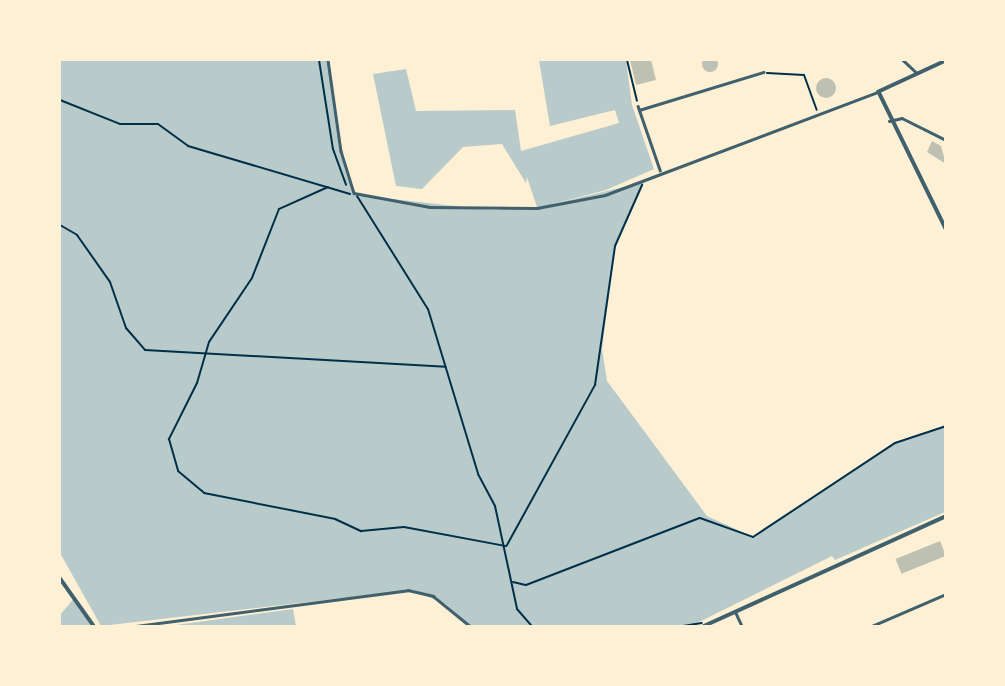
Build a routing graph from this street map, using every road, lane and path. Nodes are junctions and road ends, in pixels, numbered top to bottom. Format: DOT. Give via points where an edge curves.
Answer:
graph roads {
  1 [pos="319,60"];
  2 [pos="328,60"];
  3 [pos="627,60"];
  4 [pos="903,60"];
  5 [pos="946,61"];
  6 [pos="763,72"];
  7 [pos="917,73"];
  8 [pos="879,92"];
  9 [pos="60,100"];
  10 [pos="638,108"];
  11 [pos="818,112"];
  12 [pos="889,121"];
  13 [pos="946,140"];
  14 [pos="660,170"];
  15 [pos="646,177"];
  16 [pos="328,187"];
  17 [pos="355,194"];
  18 [pos="346,195"];
  19 [pos="60,225"];
  20 [pos="946,229"];
  21 [pos="205,358"];
  22 [pos="447,367"];
  23 [pos="946,426"];
  24 [pos="946,516"];
  25 [pos="506,546"];
  26 [pos="60,578"];
  27 [pos="513,582"];
  28 [pos="946,594"];
  29 [pos="736,611"];
  30 [pos="711,623"];
  31 [pos="94,626"];
  32 [pos="136,626"];
  33 [pos="470,626"];
  34 [pos="532,626"];
  35 [pos="683,626"];
  36 [pos="704,626"];
  37 [pos="742,626"];
  38 [pos="872,626"];
  1 -- 17 [label="path" via="332,149"];
  2 -- 17 [label="street" via="341,151"];
  3 -- 10 [label="path"];
  4 -- 7 [label="street"];
  5 -- 7 [label="street"];
  6 -- 10 [label="street"];
  6 -- 11 [label="path" via="804,75"];
  7 -- 8 [label="street"];
  8 -- 11 [label="street"];
  8 -- 12 [label="street"];
  9 -- 16 [label="path" via="129,126 158,124 188,146"];
  10 -- 14 [label="street"];
  11 -- 14 [label="street"];
  12 -- 13 [label="street" via="902,118"];
  12 -- 20 [label="street"];
  14 -- 15 [label="street"];
  15 -- 17 [label="street" via="606,195 537,208 430,207"];
  15 -- 25 [label="path" via="615,246 595,385"];
  16 -- 18 [label="path"];
  16 -- 21 [label="path" via="279,209 252,278 228,308"];
  17 -- 22 [label="path" via="415,284"];
  19 -- 21 [label="path" via="77,235 110,282 126,328 145,350"];
  21 -- 22 [label="path"];
  21 -- 25 [label="path" via="169,439 178,471 189,484 361,531 404,527"];
  22 -- 25 [label="path"];
  23 -- 27 [label="path" via="895,443 753,537 707,516 526,585"];
  24 -- 29 [label="street"];
  25 -- 27 [label="path"];
  26 -- 31 [label="street"];
  27 -- 34 [label="path" via="517,609"];
  28 -- 38 [label="street"];
  29 -- 30 [label="street"];
  29 -- 37 [label="street"];
  30 -- 35 [label="path"];
  30 -- 36 [label="street"];
  32 -- 33 [label="street" via="408,590 433,596"];
}
